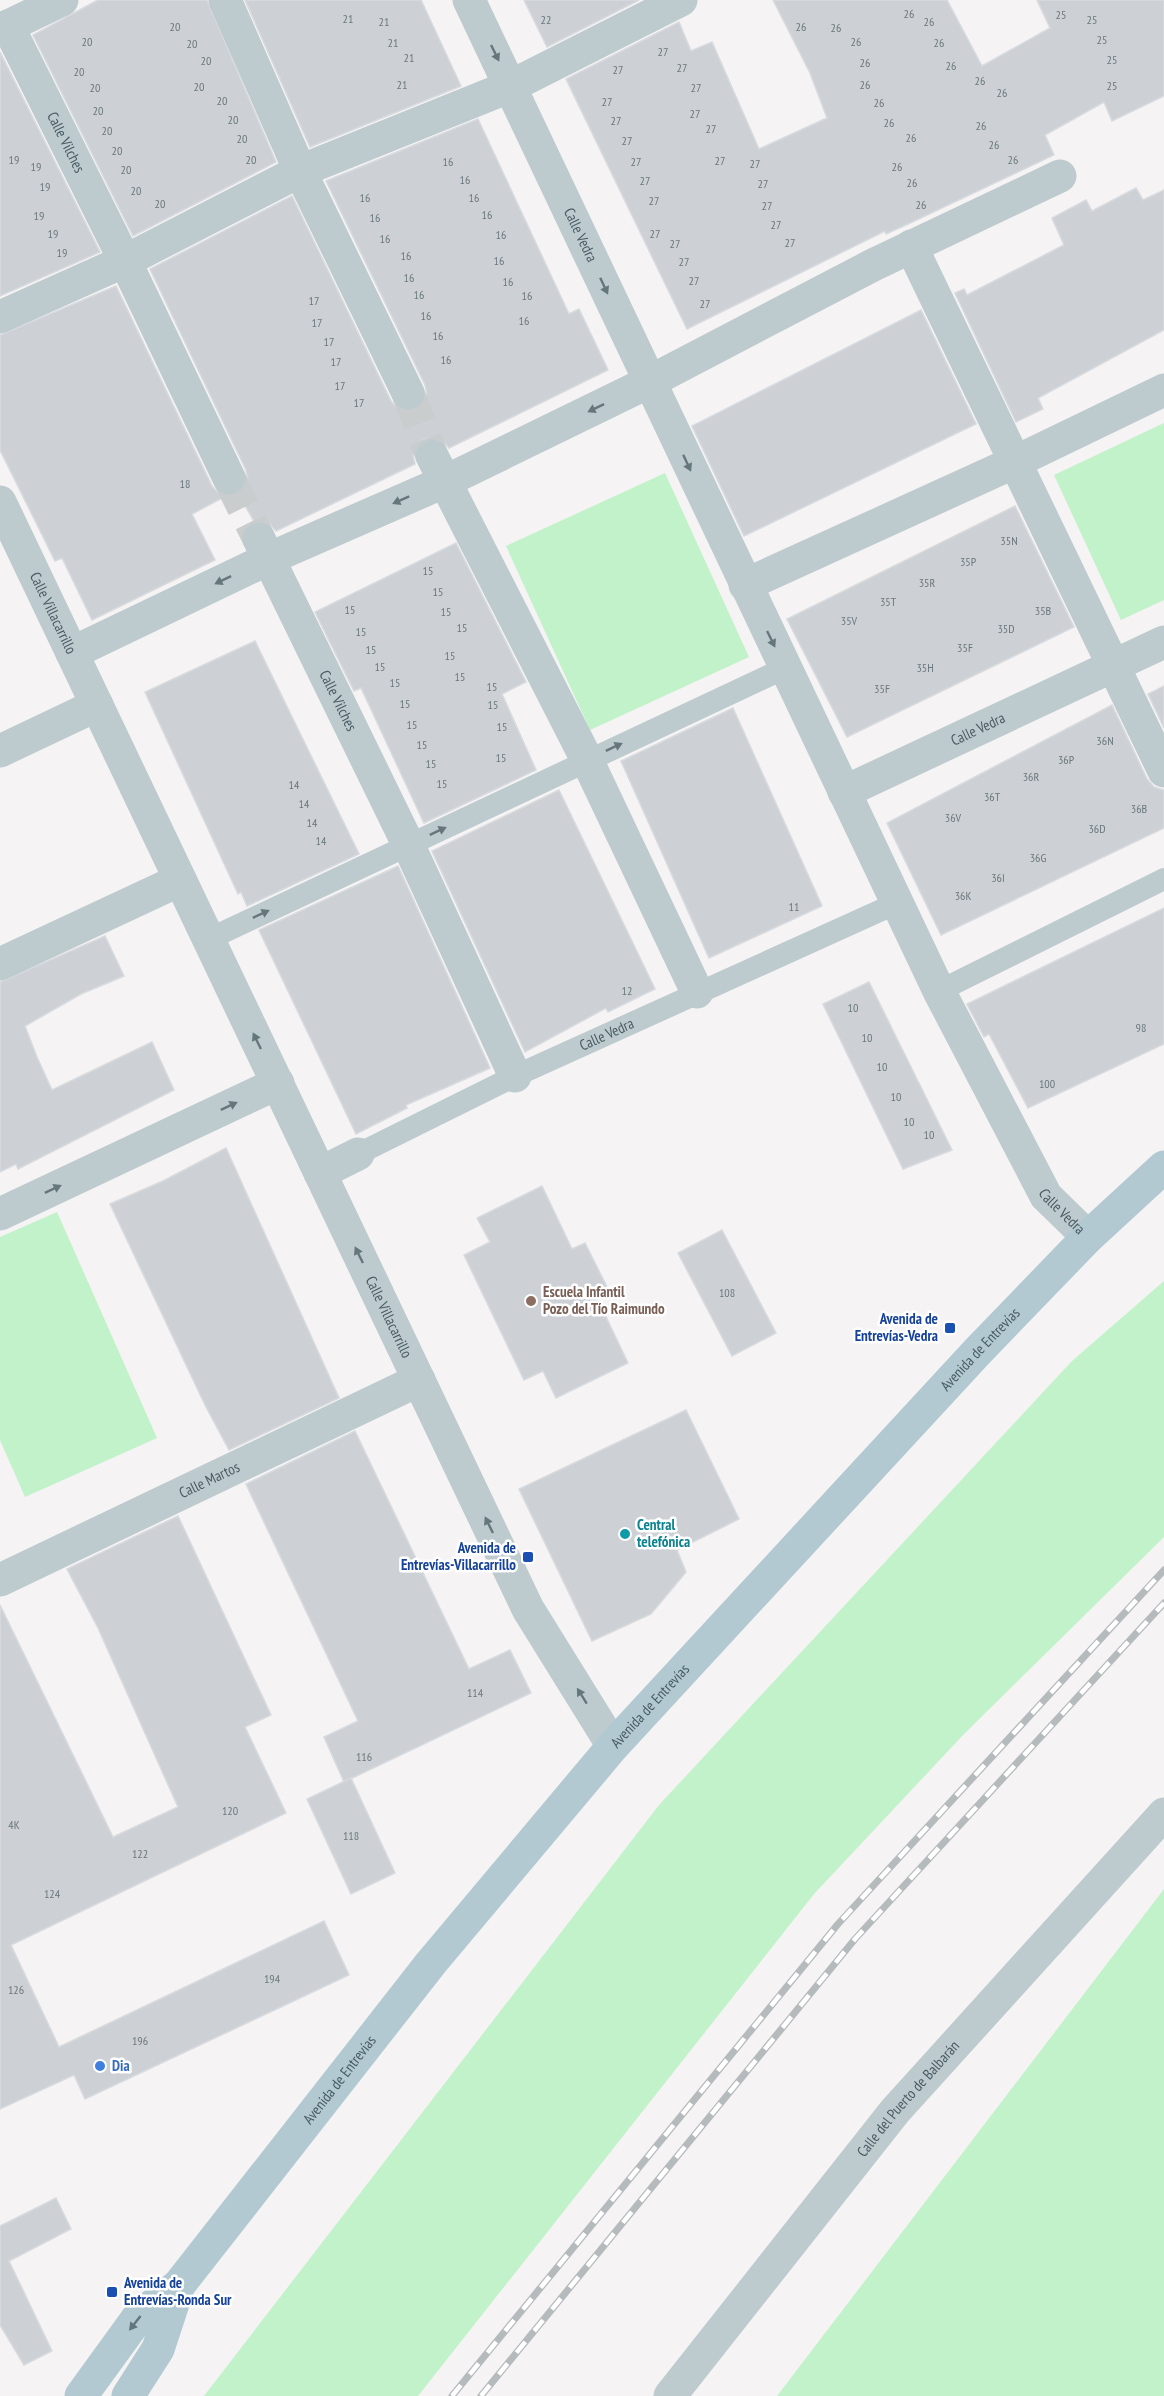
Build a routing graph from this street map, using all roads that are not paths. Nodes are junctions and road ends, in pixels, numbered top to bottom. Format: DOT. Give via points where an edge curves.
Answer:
graph roads {
  1 [pos="62,0"];
  2 [pos="225,0"];
  3 [pos="469,0"];
  4 [pos="681,0"];
  5 [pos="4,28"];
  6 [pos="511,86"];
  7 [pos="300,171"];
  8 [pos="1060,176"];
  9 [pos="911,246"];
  10 [pos="125,261"];
  11 [pos="0,316"];
  12 [pos="649,382"];
  13 [pos="1164,390"];
  14 [pos="408,393"];
  15 [pos="1016,462"];
  16 [pos="439,468"];
  17 [pos="229,478"];
  18 [pos="3,516"];
  19 [pos="263,549"];
  20 [pos="745,585"];
  21 [pos="1164,642"];
  22 [pos="72,653"];
  23 [pos="1114,665"];
  24 [pos="784,668"];
  25 [pos="97,705"];
  26 [pos="0,751"];
  27 [pos="587,760"];
  28 [pos="1164,771"];
  29 [pos="844,792"];
  30 [pos="408,844"];
  31 [pos="180,879"];
  32 [pos="1164,879"];
  33 [pos="897,903"];
  34 [pos="208,939"];
  35 [pos="0,964"];
  36 [pos="939,991"];
  37 [pos="697,992"];
  38 [pos="515,1076"];
  39 [pos="278,1083"];
  40 [pos="358,1154"];
  41 [pos="1164,1167"];
  42 [pos="320,1173"];
  43 [pos="0,1214"];
  44 [pos="1088,1237"];
  45 [pos="419,1380"];
  46 [pos="0,1580"];
  47 [pos="613,1746"];
  48 [pos="1164,1814"];
  49 [pos="179,2285"];
  50 [pos="81,2396"];
  51 [pos="128,2396"];
  52 [pos="670,2396"];
  1 -- 5 [label="street, Calle Vilches"];
  2 -- 7 [label="street"];
  3 -- 6 [label="street, Calle Vedra, one-way"];
  4 -- 6 [label="street"];
  5 -- 10 [label="street, Calle Vilches"];
  6 -- 7 [label="street"];
  6 -- 12 [label="street, Calle Vedra, one-way"];
  7 -- 10 [label="street"];
  7 -- 14 [label="street"];
  8 -- 9 [label="street"];
  9 -- 12 [label="street"];
  9 -- 15 [label="street"];
  10 -- 11 [label="street"];
  10 -- 17 [label="street, Calle Vilches"];
  12 -- 16 [label="street, one-way"];
  12 -- 20 [label="street, Calle Vedra, one-way"];
  13 -- 15 [label="street"];
  15 -- 20 [label="street"];
  15 -- 23 [label="street"];
  16 -- 19 [label="street, one-way"];
  16 -- 27 [label="street"];
  18 -- 22 [label="street, Calle Villacarrillo"];
  19 -- 22 [label="street, one-way"];
  19 -- 30 [label="street, Calle Vilches"];
  20 -- 24 [label="street, Calle Vedra, one-way"];
  21 -- 23 [label="street, Calle Vedra"];
  22 -- 25 [label="street, Calle Villacarrillo"];
  23 -- 28 [label="street"];
  23 -- 29 [label="street, Calle Vedra"];
  27 -- 24 [label="lane, one-way"];
  24 -- 29 [label="street, Calle Vedra"];
  25 -- 26 [label="street"];
  25 -- 31 [label="street, Calle Villacarrillo"];
  30 -- 27 [label="lane, one-way"];
  27 -- 37 [label="street"];
  29 -- 33 [label="street, Calle Vedra"];
  34 -- 30 [label="lane, one-way"];
  30 -- 38 [label="street, Calle Vilches"];
  31 -- 34 [label="street, Calle Villacarrillo"];
  31 -- 35 [label="street"];
  32 -- 36 [label="lane"];
  33 -- 36 [label="street, Calle Vedra"];
  33 -- 37 [label="lane, Calle Vedra"];
  39 -- 34 [label="street, Calle Villacarrillo, one-way"];
  36 -- 44 [label="street, Calle Vedra" via="1046,1196"];
  37 -- 38 [label="lane, Calle Vedra"];
  38 -- 40 [label="lane, Calle Vedra"];
  39 -- 42 [label="street, Calle Villacarrillo"];
  43 -- 39 [label="street, one-way"];
  40 -- 42 [label="street, Calle Vedra"];
  41 -- 44 [label="main road, Avenida de Entrevías"];
  45 -- 42 [label="street, Calle Villacarrillo, one-way"];
  44 -- 47 [label="main road, Avenida de Entrevías"];
  45 -- 46 [label="street, Calle Martos"];
  47 -- 45 [label="street, Calle Villacarrillo, one-way" via="528,1609"];
  47 -- 49 [label="main road, Avenida de Entrevías" via="431,1963"];
  48 -- 52 [label="street, Calle del Puerto de Balbarán" via="895,2111"];
  49 -- 50 [label="main road, Avenida de Entrevías, one-way" via="139,2316"];
  49 -- 51 [label="main road, Avenida de Entrevías" via="158,2349"];
}
